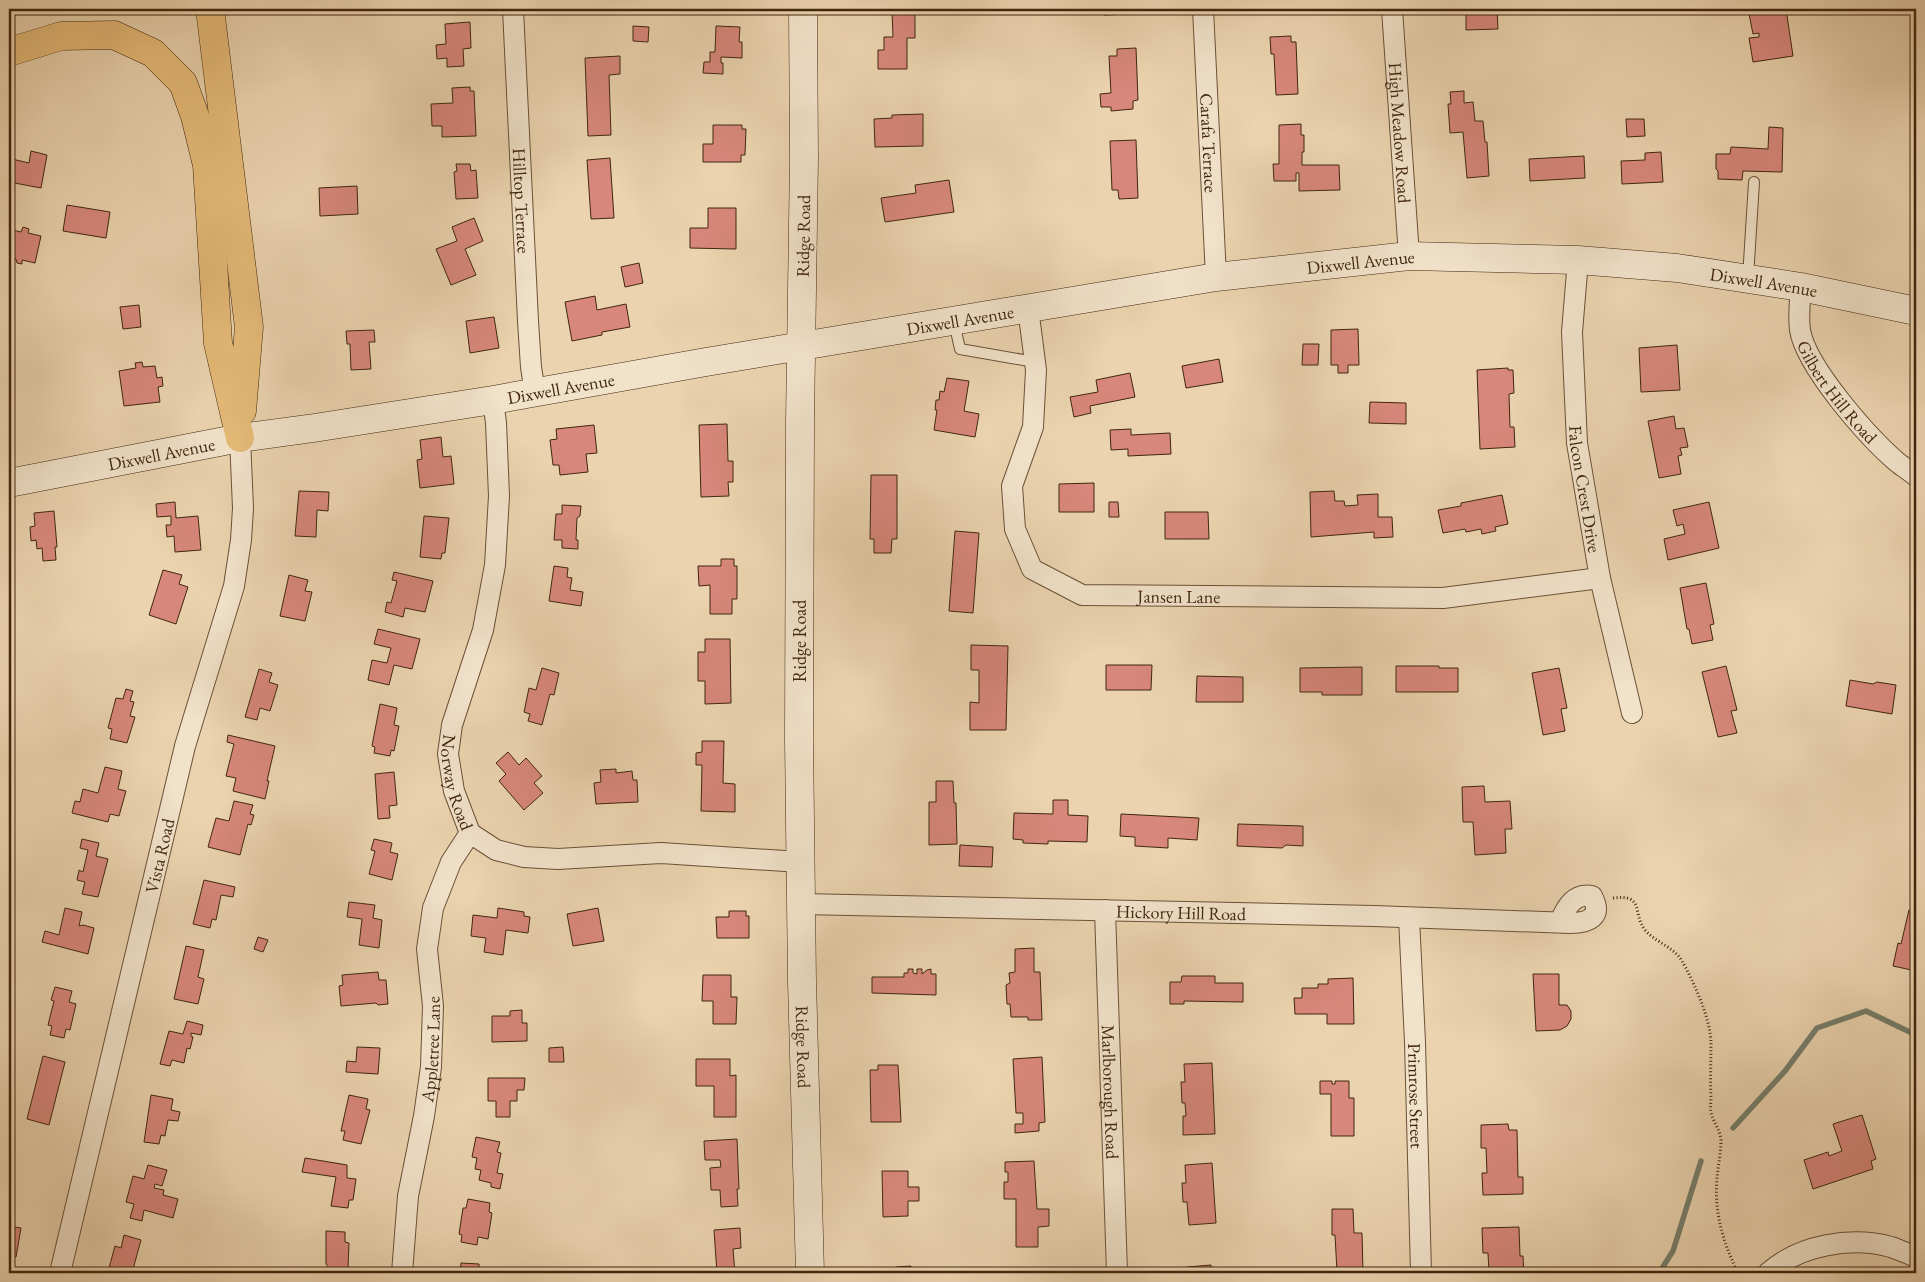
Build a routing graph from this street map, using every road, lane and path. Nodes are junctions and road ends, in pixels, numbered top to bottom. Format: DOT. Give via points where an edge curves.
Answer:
graph roads {
  1 [pos="210,9"];
  2 [pos="513,9"];
  3 [pos="803,9"];
  4 [pos="1203,9"];
  5 [pos="1392,9"];
  6 [pos="9,52"];
  7 [pos="1754,182"];
  8 [pos="1409,256"];
  9 [pos="1578,260"];
  10 [pos="1216,277"];
  11 [pos="1748,279"];
  12 [pos="1801,287"];
  13 [pos="1028,308"];
  14 [pos="1916,311"];
  15 [pos="954,321"];
  16 [pos="801,346"];
  17 [pos="1035,362"];
  18 [pos="535,393"];
  19 [pos="493,400"];
  20 [pos="240,438"];
  21 [pos="1916,476"];
  22 [pos="9,483"];
  23 [pos="1600,578"];
  24 [pos="1632,714"];
  25 [pos="470,833"];
  26 [pos="800,862"];
  27 [pos="801,904"];
  28 [pos="1596,904"];
  29 [pos="1105,910"];
  30 [pos="1409,918"];
  31 [pos="1916,1257"];
  32 [pos="60,1273"];
  33 [pos="402,1273"];
  34 [pos="810,1273"];
  35 [pos="1117,1273"];
  36 [pos="1421,1273"];
  37 [pos="1738,1273"];
  38 [pos="1768,1273"];
  1 -- 20 [label="highway" via="249,327"];
  2 -- 18 [label="street, Hilltop Terrace" via="528,321"];
  3 -- 16 [label="main road, Ridge Road"];
  4 -- 10 [label="street, Carafa Terrace"];
  5 -- 8 [label="street, High Meadow Road"];
  6 -- 20 [label="highway" via="61,36 114,35 153,54 183,83 207,165 218,343"];
  7 -- 11 [label="lane"];
  8 -- 9 [label="main road, Dixwell Avenue"];
  8 -- 10 [label="main road, Dixwell Avenue"];
  9 -- 11 [label="main road, Dixwell Avenue" via="1676,268"];
  9 -- 23 [label="street, Falcon Crest Drive" via="1572,332 1577,444"];
  10 -- 13 [label="main road, Dixwell Avenue"];
  11 -- 12 [label="main road, Dixwell Avenue"];
  12 -- 14 [label="main road, Dixwell Avenue"];
  12 -- 21 [label="street, Gilbert Hill Road" via="1800,331 1808,354 1864,428 1897,462"];
  13 -- 15 [label="main road, Dixwell Avenue"];
  13 -- 17 [label="street, Jansen Lane"];
  15 -- 16 [label="main road, Dixwell Avenue"];
  15 -- 17 [label="lane" via="960,349"];
  16 -- 18 [label="main road, Dixwell Avenue"];
  16 -- 26 [label="main road, Ridge Road"];
  17 -- 23 [label="street, Jansen Lane" via="1033,427 1012,486 1015,529 1032,569 1082,595 1444,598"];
  18 -- 19 [label="main road, Dixwell Avenue"];
  19 -- 20 [label="main road, Dixwell Avenue"];
  19 -- 25 [label="street, Norway Road" via="499,496 495,565 483,630 452,725 448,754 454,791"];
  20 -- 22 [label="main road, Dixwell Avenue"];
  20 -- 32 [label="street, Vista Road" via="243,508 234,586 185,746"];
  23 -- 24 [label="street, Falcon Crest Drive"];
  25 -- 26 [label="street, Norway Road" via="496,850 524,857 558,859 661,853"];
  25 -- 33 [label="street, Appletree Lane" via="451,862 433,908 427,949 433,1006 431,1067 408,1196"];
  26 -- 27 [label="main road, Ridge Road"];
  27 -- 29 [label="street, Hickory Hill Road"];
  27 -- 34 [label="main road, Ridge Road"];
  28 -- 30 [label="street, Hickory Hill Road" via="1596,911 1584,923"];
  28 -- 37 [label="path" via="1614,897 1633,900 1640,924 1648,934 1668,946 1681,959 1703,1007 1711,1040 1710,1111 1721,1142 1717,1213 1725,1246"];
  29 -- 30 [label="street, Hickory Hill Road"];
  29 -- 35 [label="street, Marlborough Road"];
  30 -- 36 [label="street, Primrose Street"];
  31 -- 38 [label="street" via="1890,1247 1857,1242 1817,1247 1780,1262"];
}
